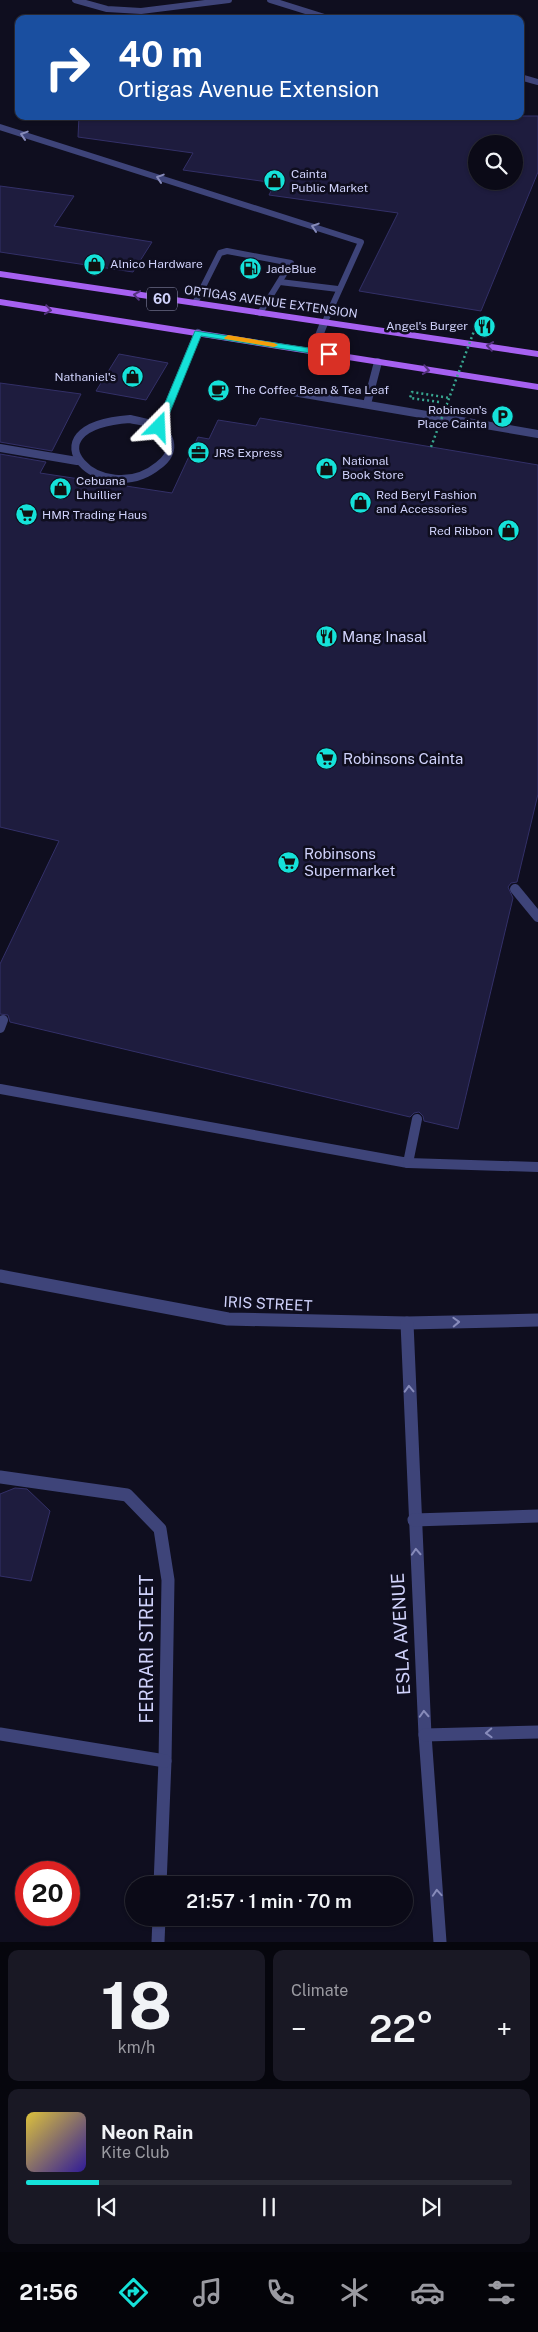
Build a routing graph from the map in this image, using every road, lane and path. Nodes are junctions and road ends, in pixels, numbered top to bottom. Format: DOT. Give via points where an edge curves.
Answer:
graph roads {
  1 [pos="75,0"];
  2 [pos="229,0"];
  3 [pos="270,0"];
  4 [pos="313,15"];
  5 [pos="524,77"];
  6 [pos="538,82"];
  7 [pos="0,127"];
  8 [pos="0,274"];
  9 [pos="280,282"];
  10 [pos="338,289"];
  11 [pos="0,302"];
  12 [pos="195,303"];
  13 [pos="260,312"];
  14 [pos="478,320"];
  15 [pos="324,322"];
  16 [pos="198,333"];
  17 [pos="313,351"];
  18 [pos="538,354"];
  19 [pos="378,362"];
  20 [pos="538,386"];
  21 [pos="293,392"];
  22 [pos="450,398"];
  23 [pos="439,402"];
  24 [pos="367,404"];
  25 [pos="159,427"];
  26 [pos="538,434"];
  27 [pos="431,446"];
  28 [pos="0,448"];
  29 [pos="77,461"];
  30 [pos="516,889"];
  31 [pos="538,917"];
  32 [pos="0,1089"];
  33 [pos="417,1119"];
  34 [pos="408,1163"];
  35 [pos="538,1167"];
  36 [pos="0,1276"];
  37 [pos="538,1320"];
  38 [pos="407,1323"];
  39 [pos="0,1477"];
  40 [pos="538,1516"];
  41 [pos="414,1520"];
  42 [pos="538,1732"];
  43 [pos="0,1734"];
  44 [pos="425,1735"];
  45 [pos="165,1761"];
  46 [pos="160,1876"];
  47 [pos="159,1926"];
  48 [pos="158,1942"];
  49 [pos="440,1942"];
  1 -- 2 [label="street" via="110,10 142,11"];
  3 -- 4 [label="street"];
  5 -- 6 [label="street"];
  10 -- 7 [label="street, one-way" via="361,242"];
  12 -- 8 [label="main road, ORTIGAS AVENUE EXTENSION / 60, one-way"];
  9 -- 10 [label="street"];
  9 -- 12 [label="street" via="291,263 223,252"];
  9 -- 13 [label="street"];
  10 -- 15 [label="street"];
  11 -- 16 [label="main road, 60, one-way"];
  12 -- 13 [label="main road, ORTIGAS AVENUE EXTENSION / 60"];
  13 -- 15 [label="main road, ORTIGAS AVENUE EXTENSION / 60"];
  14 -- 22 [label="path, bridge"];
  15 -- 17 [label="street"];
  18 -- 15 [label="main road, ORTIGAS AVENUE EXTENSION / 60, one-way"];
  16 -- 17 [label="main road, 60"];
  16 -- 25 [label="street"];
  17 -- 19 [label="main road, 60"];
  19 -- 20 [label="main road, 60, one-way"];
  19 -- 24 [label="street"];
  21 -- 24 [label="street"];
  22 -- 23 [label="path, bridge" via="412,392 410,398"];
  22 -- 27 [label="path, bridge"];
  24 -- 26 [label="street"];
  25 -- 29 [label="street" via="130,419 97,424 76,440 74,451"];
  25 -- 29 [label="street" via="168,435 171,455 163,465 150,472 117,478 100,475"];
  28 -- 29 [label="street"];
  30 -- 31 [label="street"];
  32 -- 34 [label="street"];
  33 -- 34 [label="street"];
  34 -- 35 [label="street"];
  36 -- 38 [label="street, IRIS STREET" via="228,1319"];
  38 -- 37 [label="street, IRIS STREET, one-way"];
  41 -- 38 [label="street, ESLA AVENUE, one-way"];
  39 -- 45 [label="street, FERRARI STREET" via="127,1495 160,1530 168,1580"];
  40 -- 41 [label="street"];
  44 -- 41 [label="street, ESLA AVENUE, one-way"];
  42 -- 44 [label="street, one-way"];
  43 -- 45 [label="street"];
  49 -- 44 [label="street, ESLA AVENUE, one-way"];
  45 -- 46 [label="street, FERRARI STREET"];
  47 -- 48 [label="street"];
}
